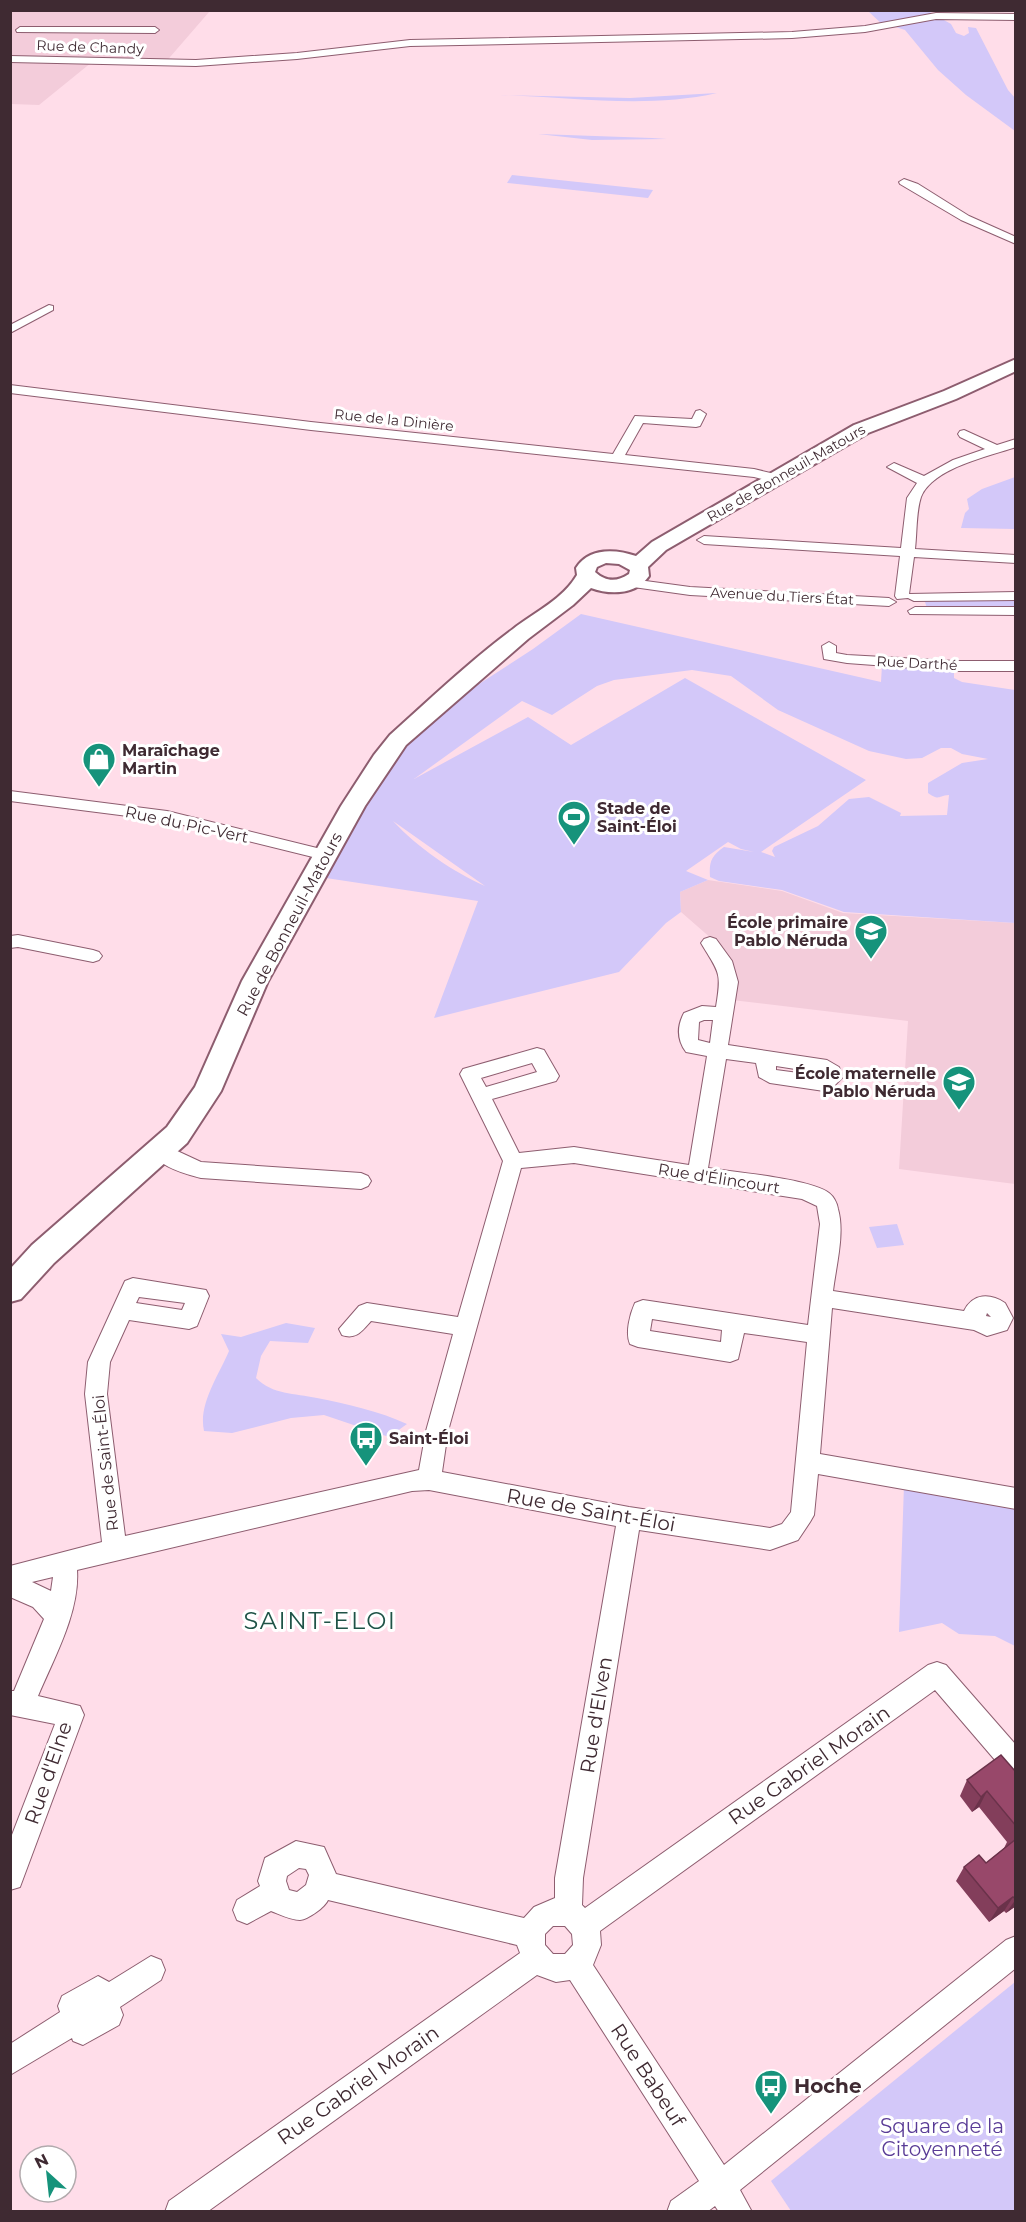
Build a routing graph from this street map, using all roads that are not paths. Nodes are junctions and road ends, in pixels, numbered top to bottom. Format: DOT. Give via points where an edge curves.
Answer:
graph roads {
  1 [pos="1016,17"];
  2 [pos="155,30"];
  3 [pos="15,40"];
  4 [pos="10,59"];
  5 [pos="904,182"];
  6 [pos="1016,241"];
  7 [pos="49,308"];
  8 [pos="10,330"];
  9 [pos="1016,364"];
  10 [pos="10,389"];
  11 [pos="700,414"];
  12 [pos="964,434"];
  13 [pos="1016,443"];
  14 [pos="997,450"];
  15 [pos="617,459"];
  16 [pos="894,467"];
  17 [pos="774,478"];
  18 [pos="923,481"];
  19 [pos="704,540"];
  20 [pos="907,552"];
  21 [pos="1016,559"];
  22 [pos="632,570"];
  23 [pos="596,581"];
  24 [pos="1016,596"];
  25 [pos="905,601"];
  26 [pos="1016,611"];
  27 [pos="829,646"];
  28 [pos="1016,666"];
  29 [pos="10,796"];
  30 [pos="325,855"];
  31 [pos="10,942"];
  32 [pos="710,943"];
  33 [pos="93,956"];
  34 [pos="725,1014"];
  35 [pos="719,1051"];
  36 [pos="766,1059"];
  37 [pos="481,1095"];
  38 [pos="160,1151"];
  39 [pos="513,1161"];
  40 [pos="697,1175"];
  41 [pos="362,1181"];
  42 [pos="11,1290"];
  43 [pos="823,1298"];
  44 [pos="124,1310"];
  45 [pos="978,1322"];
  46 [pos="734,1323"];
  47 [pos="466,1327"];
  48 [pos="350,1329"];
  49 [pos="818,1335"];
  50 [pos="808,1462"];
  51 [pos="429,1480"];
  52 [pos="1016,1499"];
  53 [pos="629,1518"];
  54 [pos="115,1549"];
  55 [pos="64,1563"];
  56 [pos="10,1576"];
  57 [pos="10,1585"];
  58 [pos="56,1618"];
  59 [pos="16,1704"];
  60 [pos="1016,1765"];
  61 [pos="10,1876"];
  62 [pos="320,1884"];
  63 [pos="276,1892"];
  64 [pos="247,1910"];
  65 [pos="575,1920"];
  66 [pos="534,1946"];
  67 [pos="1016,1950"];
  68 [pos="575,1963"];
  69 [pos="151,1970"];
  70 [pos="10,2061"];
  71 [pos="721,2186"];
  72 [pos="180,2211"];
  73 [pos="682,2211"];
  74 [pos="737,2211"];
  1 -- 4 [label="street, Rue de Chandy" via="936,16 814,34 418,42 272,58 169,63"];
  2 -- 3 [label="street" via="22,26"];
  5 -- 6 [label="street" via="965,218"];
  7 -- 8 [label="street"];
  9 -- 17 [label="main road, Rue de Bonneuil-Matours" via="950,395 861,429"];
  10 -- 15 [label="street, Rue de la Dinière"];
  11 -- 15 [label="street" via="696,423 639,419"];
  12 -- 14 [label="street"];
  13 -- 14 [label="street"];
  14 -- 18 [label="street" via="945,468"];
  15 -- 17 [label="street, Rue de la Dinière"];
  16 -- 18 [label="street"];
  17 -- 22 [label="main road, Rue de Bonneuil-Matours" via="659,546"];
  18 -- 20 [label="street" via="914,498"];
  19 -- 20 [label="street"];
  20 -- 21 [label="street"];
  20 -- 25 [label="street"];
  22 -- 23 [label="main road" via="616,586"];
  22 -- 23 [label="main road" via="606,557 586,568"];
  22 -- 25 [label="street, Avenue du Tiers État" via="675,589"];
  23 -- 30 [label="main road, Rue de Bonneuil-Matours" via="520,634 398,740"];
  24 -- 25 [label="street, Avenue du Tiers État"];
  25 -- 26 [label="street, Avenue du Tiers État"];
  27 -- 28 [label="street, Rue Darthé" via="830,656 847,659"];
  29 -- 30 [label="street, Rue du Pic-Vert" via="167,816"];
  30 -- 38 [label="main road, Rue de Bonneuil-Matours" via="255,981 207,1091 177,1136"];
  31 -- 33 [label="street"];
  32 -- 34 [label="street" via="729,974"];
  34 -- 35 [label="street"];
  34 -- 35 [label="street" via="702,1012 694,1016 687,1037 693,1047"];
  35 -- 36 [label="street"];
  35 -- 40 [label="street"];
  37 -- 37 [label="street" via="470,1074 537,1055 549,1076"];
  37 -- 39 [label="street"];
  38 -- 41 [label="street" via="201,1170"];
  38 -- 42 [label="main road, Rue de Bonneuil-Matours" via="43,1254"];
  39 -- 40 [label="street, Rue d'Élincourt" via="574,1155"];
  39 -- 47 [label="street"];
  40 -- 43 [label="street, Rue d'Élincourt" via="822,1197 829,1207 830,1224"];
  43 -- 45 [label="street"];
  43 -- 49 [label="street, Rue d'Élincourt"];
  44 -- 54 [label="street, Rue de Saint-Éloi" via="99,1362 96,1394"];
  46 -- 49 [label="street"];
  47 -- 48 [label="street" via="367,1312"];
  47 -- 51 [label="street" via="437,1431"];
  49 -- 50 [label="street, Rue d'Élincourt"];
  50 -- 52 [label="street"];
  50 -- 53 [label="street, Rue de Saint-Éloi" via="802,1515 790,1532 770,1539"];
  51 -- 53 [label="street, Rue de Saint-Éloi"];
  51 -- 54 [label="street, Rue de Saint-Éloi"];
  53 -- 65 [label="street, Rue d'Elven" via="569,1878"];
  54 -- 55 [label="street, Rue de Saint-Éloi"];
  55 -- 56 [label="street, Rue de Saint-Éloi"];
  55 -- 58 [label="street, Rue d'Elne" via="66,1572"];
  57 -- 58 [label="street" via="36,1593 49,1603"];
  58 -- 59 [label="street, Rue d'Elne"];
  59 -- 61 [label="street, Rue d'Elne" via="71,1715"];
  60 -- 65 [label="street, Rue Gabriel Morain" via="937,1674"];
  62 -- 63 [label="street" via="317,1894 300,1906 280,1901"];
  62 -- 63 [label="street" via="323,1874 314,1857 296,1854 275,1868 272,1881"];
  62 -- 66 [label="street"];
  63 -- 64 [label="street"];
  65 -- 66 [label="street, Rue Gabriel Morain" via="559,1911 541,1917"];
  65 -- 68 [label="street" via="586,1942"];
  66 -- 68 [label="street" via="551,1968 568,1968"];
  66 -- 72 [label="street, Rue Gabriel Morain"];
  67 -- 71 [label="street"];
  68 -- 71 [label="street, Rue Babeuf"];
  69 -- 70 [label="street" via="103,2002 98,1990 72,2006 77,2018"];
  71 -- 73 [label="street"];
  71 -- 74 [label="street, Rue Babeuf"];
}
